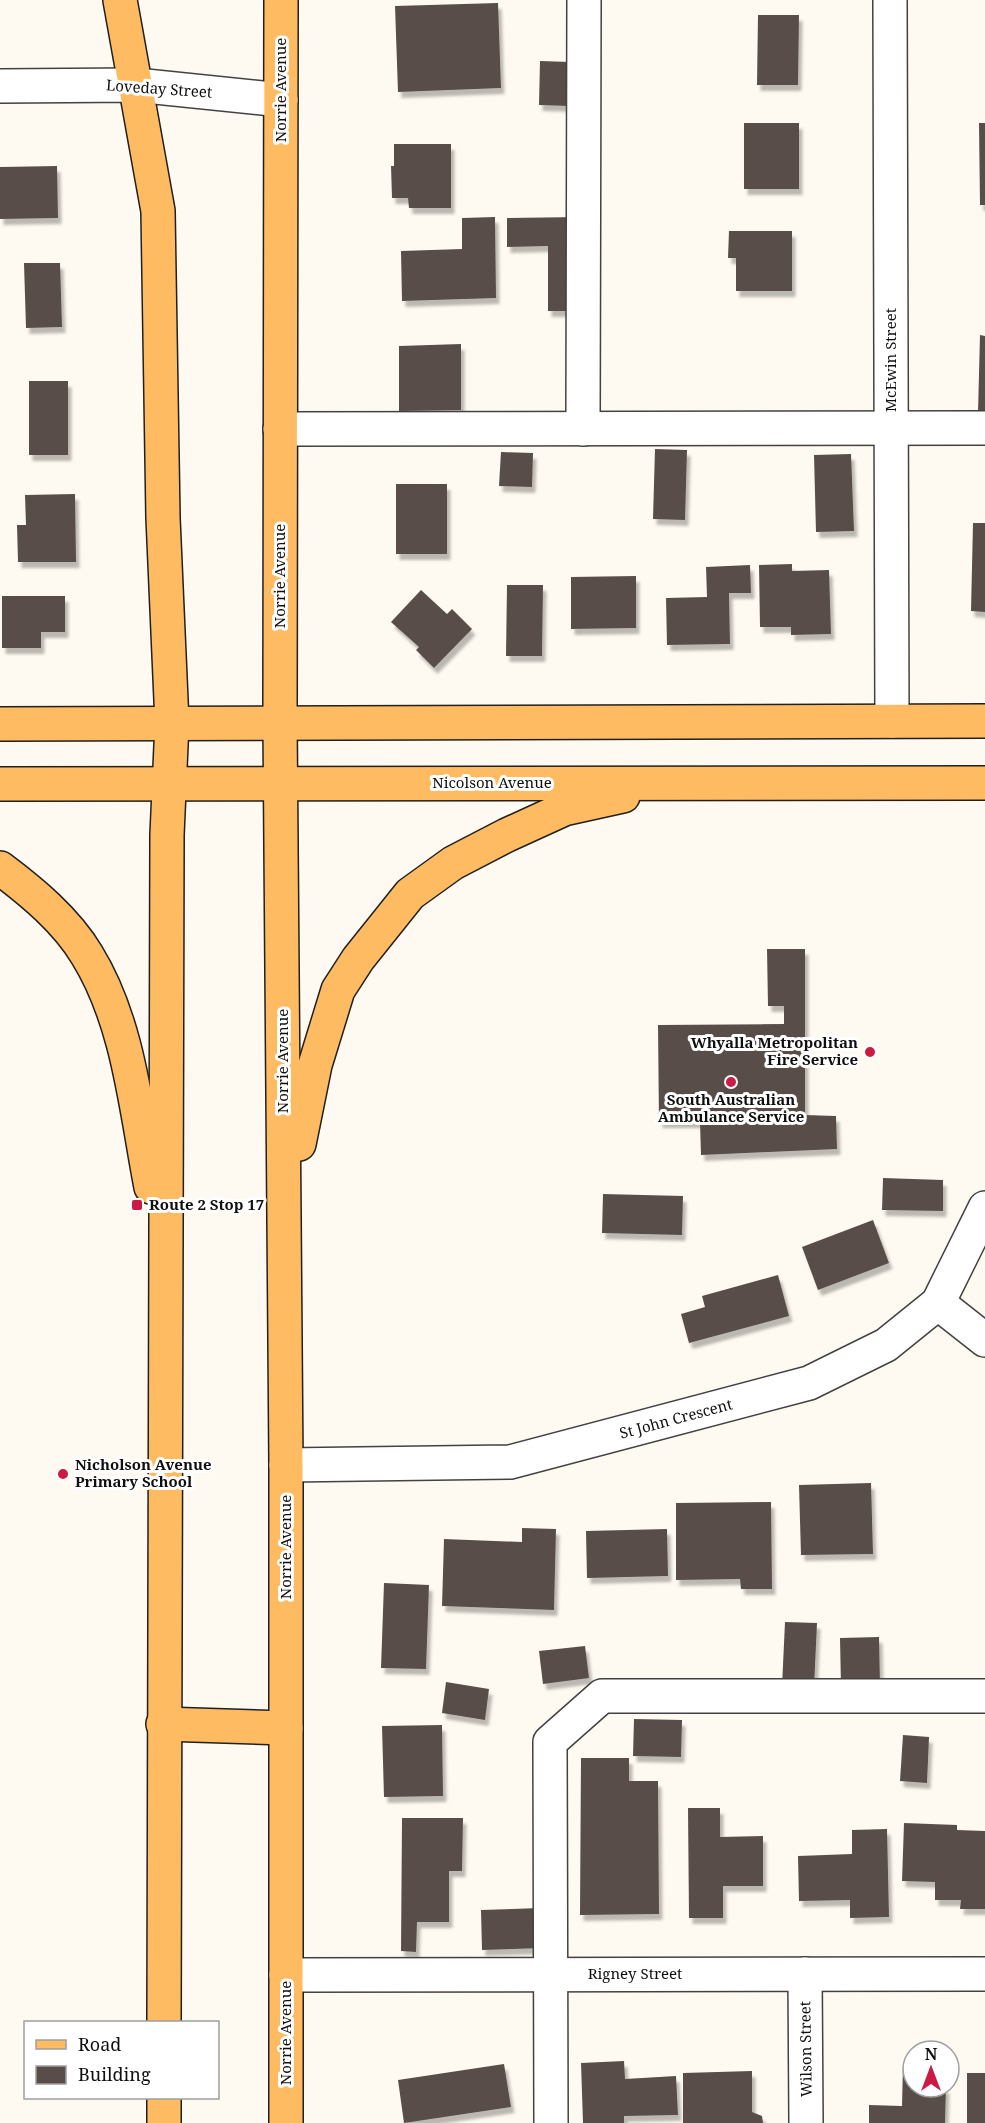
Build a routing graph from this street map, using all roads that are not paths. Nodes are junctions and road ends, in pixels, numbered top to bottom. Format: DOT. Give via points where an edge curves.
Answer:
graph roads {
  1 [pos="120,0"];
  2 [pos="280,0"];
  3 [pos="584,0"];
  4 [pos="890,0"];
  5 [pos="135,85"];
  6 [pos="0,86"];
  7 [pos="281,100"];
  8 [pos="985,428"];
  9 [pos="280,429"];
  10 [pos="583,429"];
  11 [pos="891,429"];
  12 [pos="892,721"];
  13 [pos="985,721"];
  14 [pos="280,722"];
  15 [pos="172,723"];
  16 [pos="0,724"];
  17 [pos="168,782"];
  18 [pos="281,783"];
  19 [pos="677,783"];
  20 [pos="985,783"];
  21 [pos="0,784"];
  22 [pos="0,868"];
  23 [pos="985,1208"];
  24 [pos="284,1244"];
  25 [pos="165,1260"];
  26 [pos="938,1303"];
  27 [pos="985,1340"];
  28 [pos="286,1465"];
  29 [pos="985,1696"];
  30 [pos="163,1724"];
  31 [pos="286,1728"];
  32 [pos="550,1974"];
  33 [pos="805,1974"];
  34 [pos="985,1974"];
  35 [pos="286,1975"];
  36 [pos="164,2021"];
  37 [pos="164,2099"];
  38 [pos="164,2123"];
  39 [pos="286,2123"];
  40 [pos="551,2123"];
  41 [pos="806,2123"];
  1 -- 5 [label="main road"];
  2 -- 7 [label="main road, Norrie Avenue"];
  3 -- 10 [label="street"];
  4 -- 11 [label="street, McEwin Street"];
  5 -- 6 [label="street, Loveday Street"];
  5 -- 7 [label="street, Loveday Street"];
  5 -- 15 [label="main road" via="158,211 163,518"];
  7 -- 9 [label="main road, Norrie Avenue"];
  8 -- 11 [label="street"];
  9 -- 10 [label="street"];
  9 -- 14 [label="main road, Norrie Avenue"];
  10 -- 11 [label="street"];
  11 -- 12 [label="street, McEwin Street"];
  12 -- 13 [label="main road"];
  12 -- 14 [label="main road"];
  14 -- 15 [label="main road"];
  14 -- 18 [label="main road, Norrie Avenue"];
  15 -- 16 [label="main road"];
  15 -- 17 [label="main road"];
  17 -- 18 [label="main road, Nicolson Avenue"];
  17 -- 21 [label="main road, Nicolson Avenue"];
  17 -- 25 [label="main road"];
  18 -- 19 [label="main road, Nicolson Avenue"];
  18 -- 24 [label="main road, Norrie Avenue"];
  19 -- 20 [label="main road, Nicolson Avenue"];
  19 -- 24 [label="main road" via="564,809 453,863 411,894 338,990 306,1103"];
  22 -- 25 [label="main road" via="66,927 87,955 114,1012"];
  23 -- 26 [label="street, St John Crescent"];
  24 -- 28 [label="main road, Norrie Avenue"];
  25 -- 30 [label="main road"];
  26 -- 27 [label="street"];
  26 -- 28 [label="street, St John Crescent" via="886,1344 809,1383 510,1462"];
  28 -- 31 [label="main road, Norrie Avenue"];
  29 -- 32 [label="street" via="602,1696 550,1742"];
  30 -- 31 [label="main road"];
  30 -- 36 [label="main road"];
  31 -- 35 [label="main road, Norrie Avenue"];
  32 -- 33 [label="street, Rigney Street"];
  32 -- 35 [label="street, Rigney Street"];
  32 -- 40 [label="street"];
  33 -- 34 [label="street, Rigney Street"];
  33 -- 41 [label="street, Wilson Street"];
  35 -- 39 [label="main road, Norrie Avenue"];
  37 -- 38 [label="main road"];
}
